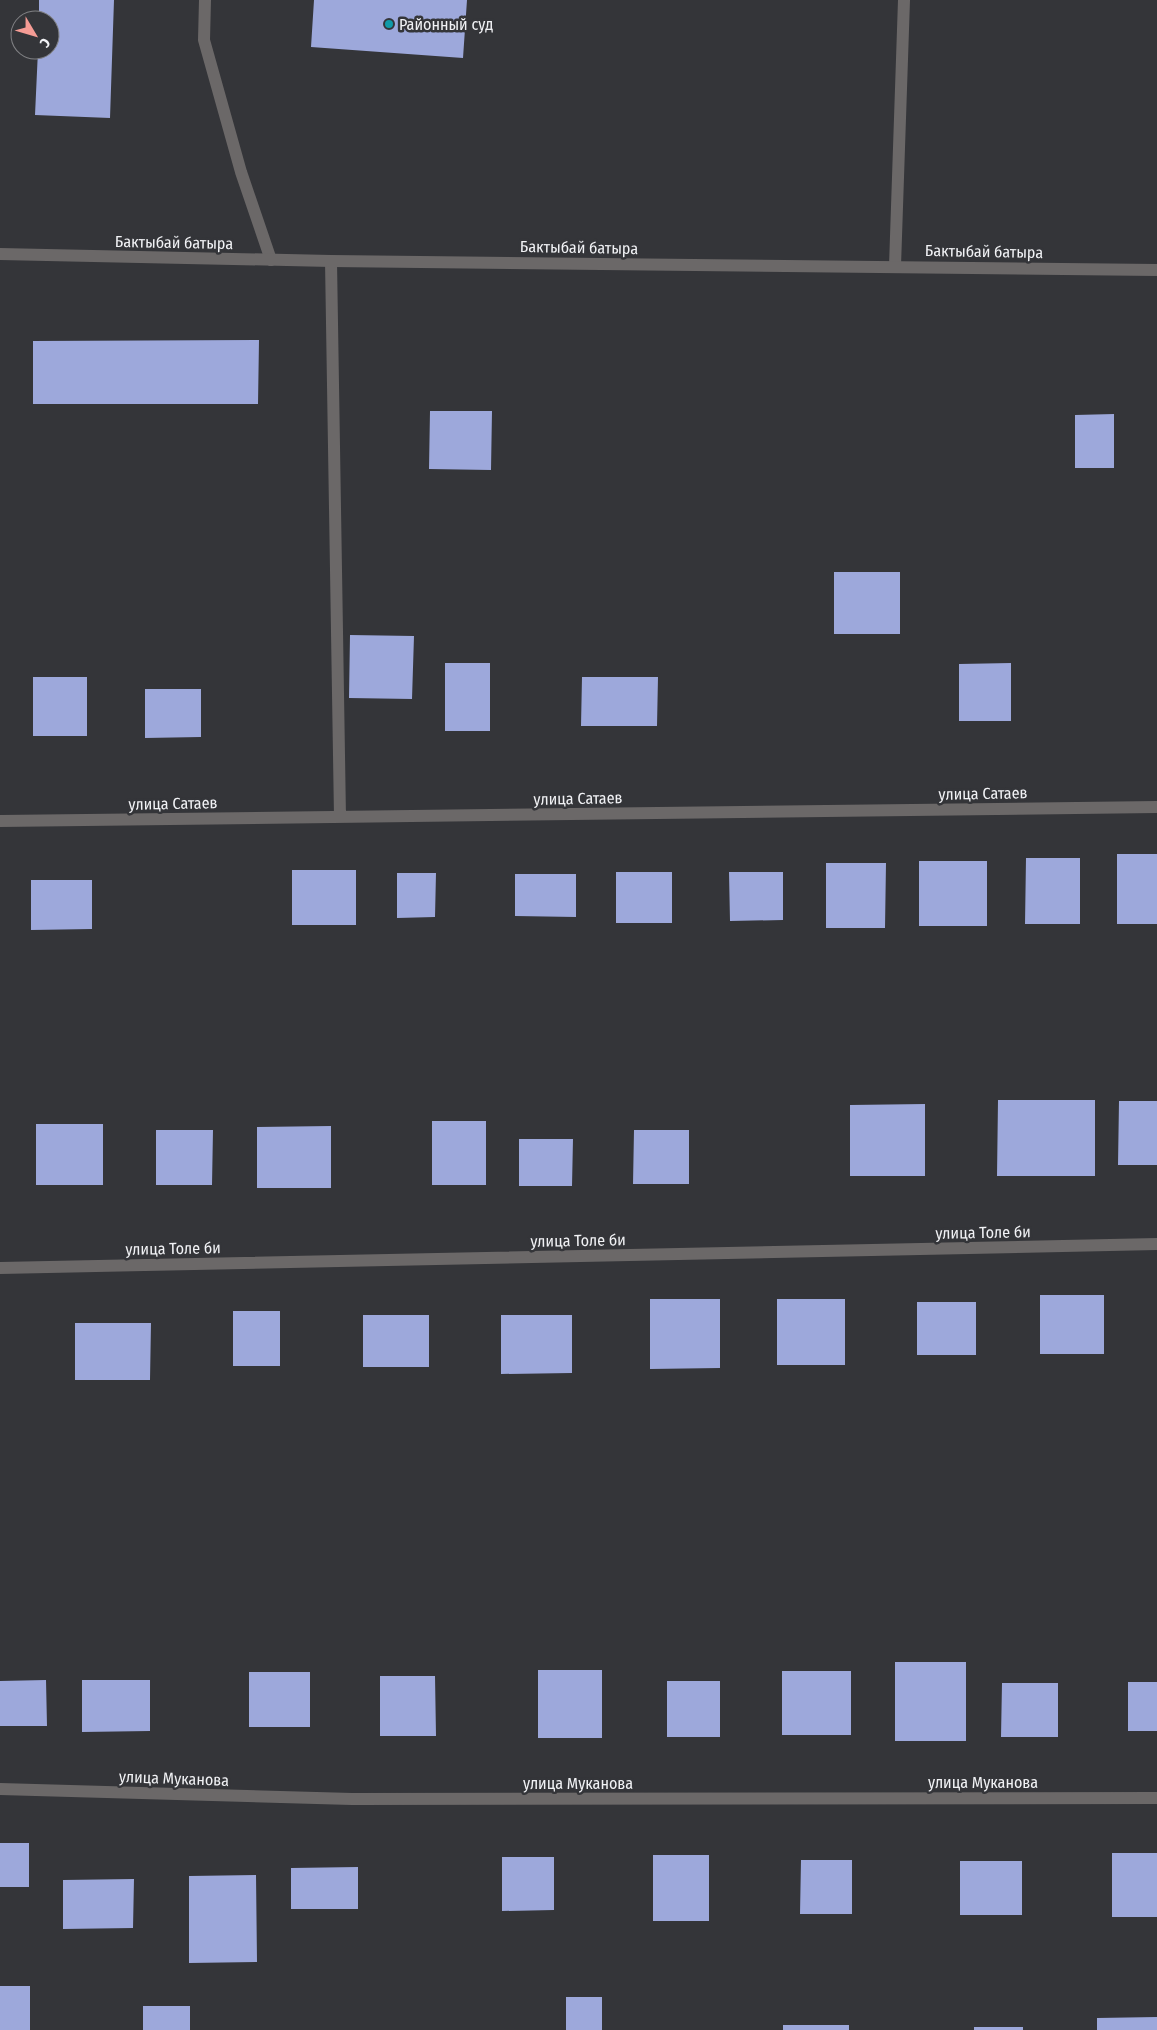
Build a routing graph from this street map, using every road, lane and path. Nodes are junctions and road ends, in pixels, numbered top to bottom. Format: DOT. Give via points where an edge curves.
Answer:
graph roads {
  1 [pos="205,0"];
  2 [pos="904,0"];
  3 [pos="0,254"];
  4 [pos="272,260"];
  5 [pos="331,261"];
  6 [pos="895,266"];
  7 [pos="1157,270"];
  8 [pos="1157,808"];
  9 [pos="340,817"];
  10 [pos="0,821"];
  11 [pos="1157,1244"];
  12 [pos="0,1268"];
  13 [pos="0,1789"];
  14 [pos="1157,1798"];
  1 -- 4 [label="street" via="204,40 240,172"];
  2 -- 6 [label="street"];
  3 -- 4 [label="street, Бактыбай батыра"];
  4 -- 5 [label="street, Бактыбай батыра"];
  5 -- 6 [label="street, Бактыбай батыра"];
  5 -- 9 [label="street"];
  6 -- 7 [label="street, Бактыбай батыра"];
  8 -- 9 [label="street, улица Сатаев"];
  9 -- 10 [label="street, улица Сатаев"];
  11 -- 12 [label="street, улица Толе би"];
  13 -- 14 [label="street, улица Муканова" via="352,1799"];
}
